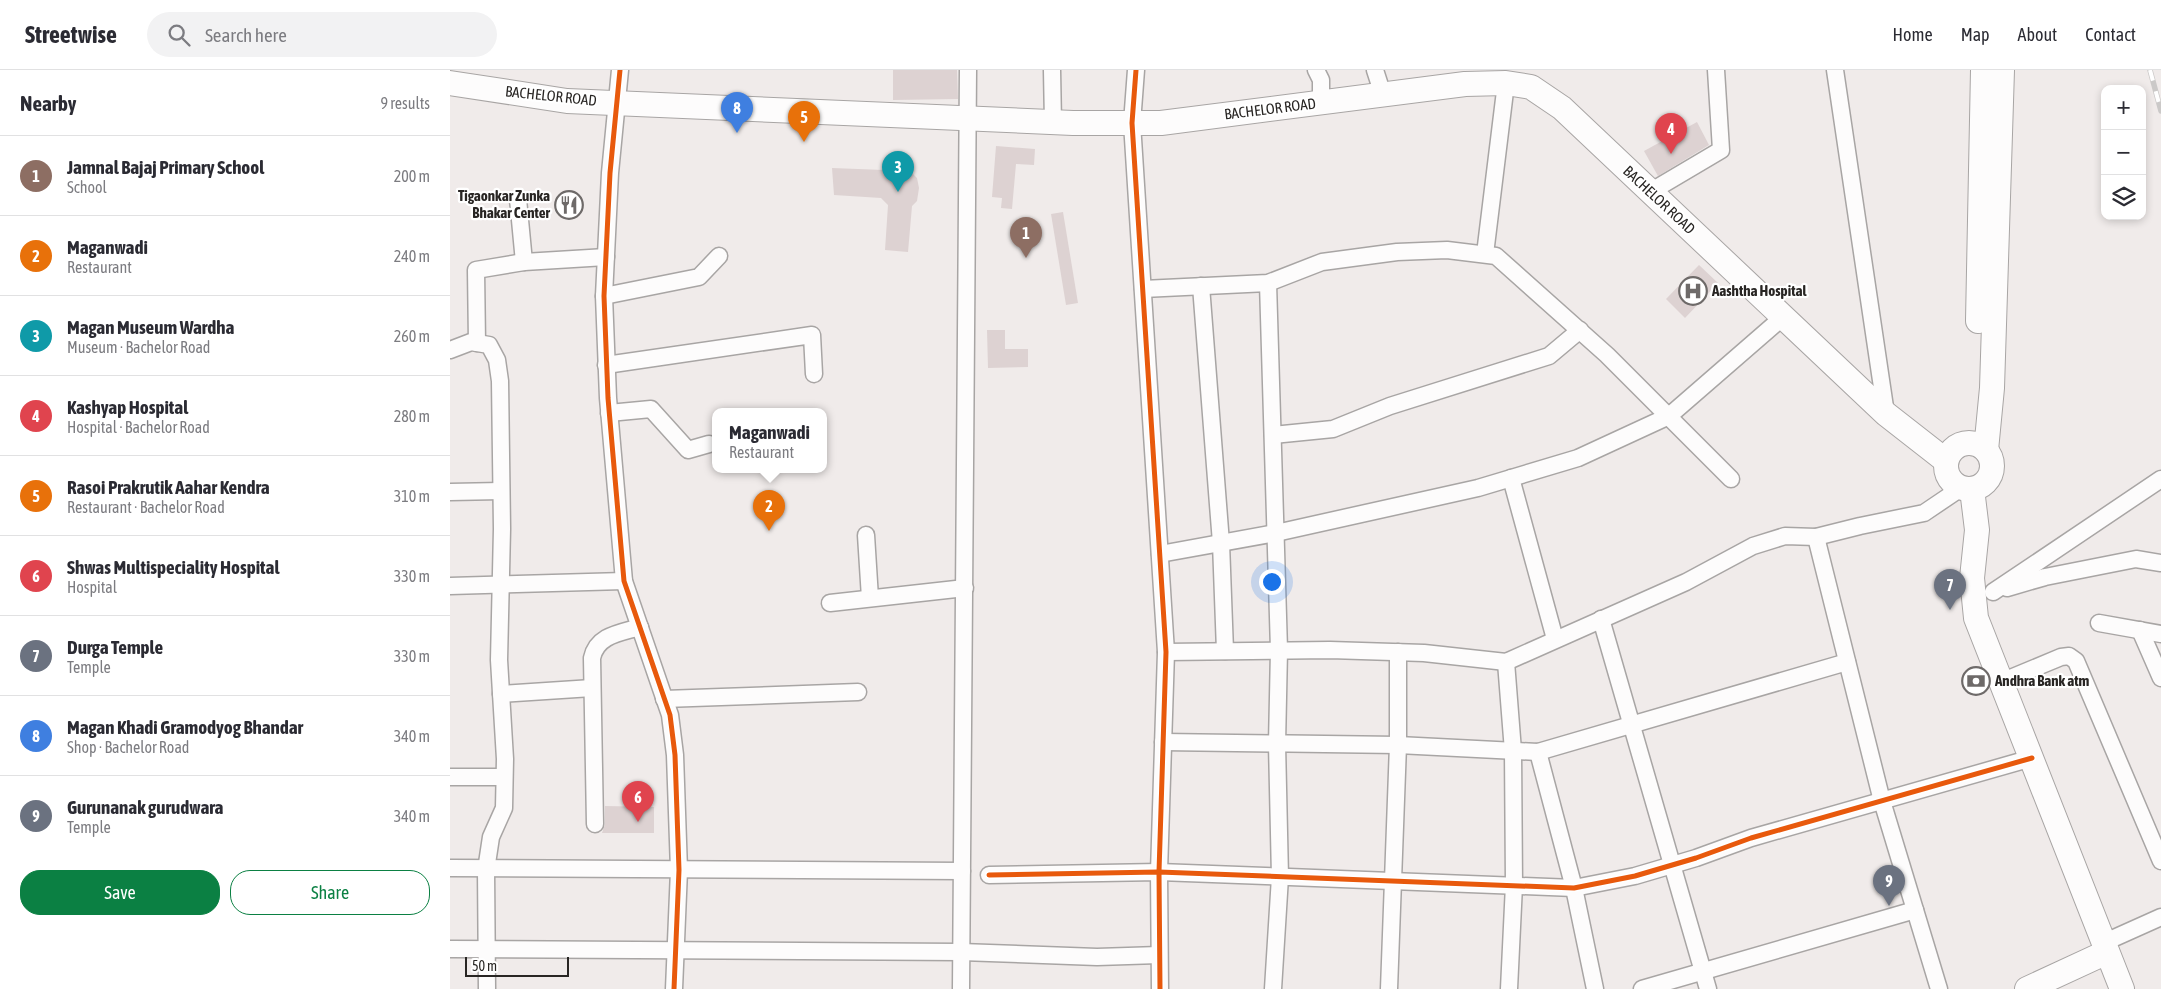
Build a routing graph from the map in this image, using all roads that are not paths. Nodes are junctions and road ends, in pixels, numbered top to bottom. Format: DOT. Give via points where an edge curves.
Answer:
graph roads {
  1 [pos="620,70"];
  2 [pos="968,70"];
  3 [pos="1052,70"];
  4 [pos="1136,70"];
  5 [pos="1316,70"];
  6 [pos="1375,70"];
  7 [pos="1716,70"];
  8 [pos="1834,70"];
  9 [pos="1983,70"];
  10 [pos="2002,70"];
  11 [pos="463,80"];
  12 [pos="1506,82"];
  13 [pos="1383,95"];
  14 [pos="1321,102"];
  15 [pos="616,103"];
  16 [pos="969,119"];
  17 [pos="1053,122"];
  18 [pos="1132,123"];
  19 [pos="1650,192"];
  20 [pos="518,199"];
  21 [pos="1485,254"];
  22 [pos="719,256"];
  23 [pos="606,257"];
  24 [pos="524,262"];
  25 [pos="1268,283"];
  26 [pos="1202,286"];
  27 [pos="1143,289"];
  28 [pos="604,296"];
  29 [pos="1783,317"];
  30 [pos="1580,330"];
  31 [pos="477,343"];
  32 [pos="450,350"];
  33 [pos="606,365"];
  34 [pos="814,374"];
  35 [pos="609,413"];
  36 [pos="1886,414"];
  37 [pos="1669,416"];
  38 [pos="1273,434"];
  39 [pos="709,444"];
  40 [pos="1979,446"];
  41 [pos="1947,458"];
  42 [pos="1510,478"];
  43 [pos="1731,479"];
  44 [pos="2161,479"];
  45 [pos="1966,488"];
  46 [pos="501,491"];
  47 [pos="450,492"];
  48 [pos="1276,533"];
  49 [pos="866,535"];
  50 [pos="1816,537"];
  51 [pos="1220,543"];
  52 [pos="1160,554"];
  53 [pos="2161,563"];
  54 [pos="624,581"];
  55 [pos="501,584"];
  56 [pos="450,586"];
  57 [pos="965,588"];
  58 [pos="1984,594"];
  59 [pos="870,598"];
  60 [pos="830,603"];
  61 [pos="1601,619"];
  62 [pos="2099,623"];
  63 [pos="640,628"];
  64 [pos="2140,630"];
  65 [pos="2161,634"];
  66 [pos="1555,639"];
  67 [pos="1279,650"];
  68 [pos="1225,651"];
  69 [pos="1166,652"];
  70 [pos="1398,652"];
  71 [pos="1506,662"];
  72 [pos="1847,662"];
  73 [pos="2161,678"];
  74 [pos="2001,682"];
  75 [pos="592,688"];
  76 [pos="858,692"];
  77 [pos="501,694"];
  78 [pos="664,699"];
  79 [pos="1631,724"];
  80 [pos="1163,742"];
  81 [pos="1277,744"];
  82 [pos="1398,745"];
  83 [pos="1513,751"];
  84 [pos="1538,752"];
  85 [pos="2032,758"];
  86 [pos="450,777"];
  87 [pos="504,777"];
  88 [pos="1882,801"];
  89 [pos="595,824"];
  90 [pos="2161,861"];
  91 [pos="1671,866"];
  92 [pos="450,868"];
  93 [pos="486,870"];
  94 [pos="679,870"];
  95 [pos="962,871"];
  96 [pos="1159,872"];
  97 [pos="989,875"];
  98 [pos="1280,877"];
  99 [pos="1393,881"];
  100 [pos="1514,885"];
  101 [pos="1574,888"];
  102 [pos="1916,910"];
  103 [pos="2161,917"];
  104 [pos="2105,948"];
  105 [pos="450,949"];
  106 [pos="487,950"];
  107 [pos="676,950"];
  108 [pos="961,952"];
  109 [pos="1159,955"];
  110 [pos="1702,972"];
  111 [pos="487,989"];
  112 [pos="674,989"];
  113 [pos="961,989"];
  114 [pos="1160,989"];
  115 [pos="1273,989"];
  116 [pos="1388,989"];
  117 [pos="1509,989"];
  118 [pos="1596,989"];
  119 [pos="1642,989"];
  120 [pos="1708,989"];
  121 [pos="1939,989"];
  122 [pos="2027,989"];
  123 [pos="2122,989"];
  1 -- 15 [label="street"];
  2 -- 16 [label="street"];
  3 -- 17 [label="street"];
  4 -- 18 [label="street"];
  5 -- 14 [label="street" via="1321,80"];
  6 -- 13 [label="street"];
  7 -- 19 [label="street" via="1721,150"];
  8 -- 36 [label="street"];
  9 -- 40 [label="main road" via="1977,392"];
  10 -- 40 [label="main road" via="1997,263"];
  11 -- 15 [label="main road, BACHELOR ROAD" via="567,101"];
  12 -- 13 [label="main road, BACHELOR ROAD"];
  12 -- 19 [label="main road, BACHELOR ROAD" via="1531,87 1562,108"];
  12 -- 21 [label="street"];
  13 -- 14 [label="main road, BACHELOR ROAD"];
  14 -- 18 [label="main road, BACHELOR ROAD" via="1161,123"];
  15 -- 16 [label="main road, BACHELOR ROAD"];
  15 -- 23 [label="street"];
  16 -- 17 [label="main road, BACHELOR ROAD"];
  16 -- 57 [label="street"];
  17 -- 18 [label="main road, BACHELOR ROAD"];
  18 -- 27 [label="street"];
  19 -- 29 [label="main road, BACHELOR ROAD"];
  20 -- 24 [label="street"];
  21 -- 25 [label="street" via="1447,250 1378,254 1322,262"];
  21 -- 30 [label="street" via="1496,256"];
  22 -- 28 [label="street" via="699,277"];
  23 -- 24 [label="street"];
  23 -- 28 [label="street"];
  24 -- 31 [label="street" via="476,270"];
  25 -- 26 [label="street"];
  25 -- 38 [label="street"];
  26 -- 27 [label="street"];
  26 -- 51 [label="street"];
  27 -- 52 [label="street"];
  28 -- 33 [label="street"];
  29 -- 36 [label="main road, BACHELOR ROAD"];
  29 -- 37 [label="street"];
  30 -- 37 [label="street"];
  30 -- 38 [label="street" via="1549,356 1390,406 1333,429"];
  31 -- 32 [label="street" via="470,342"];
  31 -- 46 [label="street" via="489,345 497,360"];
  33 -- 34 [label="street" via="812,335"];
  33 -- 35 [label="street"];
  35 -- 39 [label="street" via="652,409 688,450"];
  35 -- 54 [label="street"];
  36 -- 41 [label="main road, BACHELOR ROAD" via="1941,457"];
  37 -- 42 [label="street" via="1578,458"];
  37 -- 43 [label="street"];
  38 -- 48 [label="street"];
  40 -- 41 [label="main road" via="1957,446"];
  40 -- 45 [label="main road" via="1992,462 1990,477 1979,487"];
  41 -- 45 [label="main road" via="1950,479"];
  42 -- 48 [label="street"];
  42 -- 66 [label="street"];
  44 -- 58 [label="street"];
  45 -- 50 [label="street" via="1924,513"];
  45 -- 58 [label="main road" via="1977,530 1972,578"];
  46 -- 47 [label="street"];
  46 -- 55 [label="street"];
  48 -- 51 [label="street"];
  48 -- 67 [label="street"];
  49 -- 59 [label="street"];
  50 -- 61 [label="street" via="1786,536 1753,546 1686,582"];
  50 -- 72 [label="street"];
  51 -- 52 [label="street"];
  51 -- 68 [label="street"];
  52 -- 69 [label="street"];
  53 -- 58 [label="street" via="2136,559 2044,577"];
  54 -- 55 [label="street"];
  54 -- 63 [label="street"];
  55 -- 56 [label="street"];
  55 -- 77 [label="street"];
  57 -- 59 [label="street"];
  57 -- 95 [label="street"];
  58 -- 74 [label="main road" via="1976,618"];
  59 -- 60 [label="street"];
  61 -- 66 [label="street"];
  61 -- 79 [label="street"];
  62 -- 64 [label="street"];
  63 -- 75 [label="street" via="606,637 594,648"];
  63 -- 78 [label="street"];
  64 -- 65 [label="street"];
  64 -- 73 [label="street"];
  66 -- 71 [label="street"];
  67 -- 68 [label="street"];
  67 -- 70 [label="street"];
  67 -- 81 [label="street"];
  68 -- 69 [label="street"];
  69 -- 80 [label="street"];
  70 -- 71 [label="street"];
  70 -- 82 [label="street"];
  71 -- 83 [label="street"];
  72 -- 79 [label="street"];
  72 -- 88 [label="street"];
  74 -- 85 [label="main road"];
  74 -- 90 [label="street" via="2061,657 2070,656 2076,661"];
  75 -- 77 [label="street"];
  75 -- 89 [label="street"];
  76 -- 78 [label="street"];
  77 -- 87 [label="street"];
  78 -- 94 [label="street" via="670,715 675,755"];
  79 -- 84 [label="street"];
  79 -- 91 [label="street"];
  80 -- 81 [label="street"];
  80 -- 96 [label="street"];
  81 -- 82 [label="street"];
  81 -- 98 [label="street"];
  82 -- 83 [label="street"];
  82 -- 99 [label="street"];
  83 -- 84 [label="street"];
  83 -- 100 [label="street"];
  84 -- 101 [label="street"];
  85 -- 88 [label="street"];
  85 -- 104 [label="main road"];
  86 -- 87 [label="street"];
  87 -- 93 [label="street" via="504,808 491,838"];
  88 -- 91 [label="street" via="1751,838"];
  88 -- 102 [label="street"];
  91 -- 101 [label="street"];
  91 -- 110 [label="street"];
  92 -- 93 [label="street"];
  93 -- 94 [label="street"];
  93 -- 106 [label="street"];
  94 -- 95 [label="street"];
  94 -- 107 [label="street"];
  95 -- 108 [label="street"];
  96 -- 97 [label="street"];
  96 -- 98 [label="street"];
  96 -- 109 [label="street"];
  98 -- 99 [label="street"];
  98 -- 115 [label="street"];
  99 -- 100 [label="street"];
  99 -- 116 [label="street"];
  100 -- 101 [label="street"];
  100 -- 117 [label="street"];
  101 -- 118 [label="street"];
  102 -- 110 [label="street"];
  102 -- 121 [label="street"];
  103 -- 104 [label="street"];
  104 -- 122 [label="main road"];
  104 -- 123 [label="main road"];
  105 -- 106 [label="street"];
  106 -- 107 [label="street"];
  106 -- 111 [label="street"];
  107 -- 108 [label="street"];
  107 -- 112 [label="street"];
  108 -- 109 [label="street" via="1097,957"];
  108 -- 113 [label="street"];
  109 -- 114 [label="street"];
  110 -- 119 [label="street"];
  110 -- 120 [label="street"];
}
